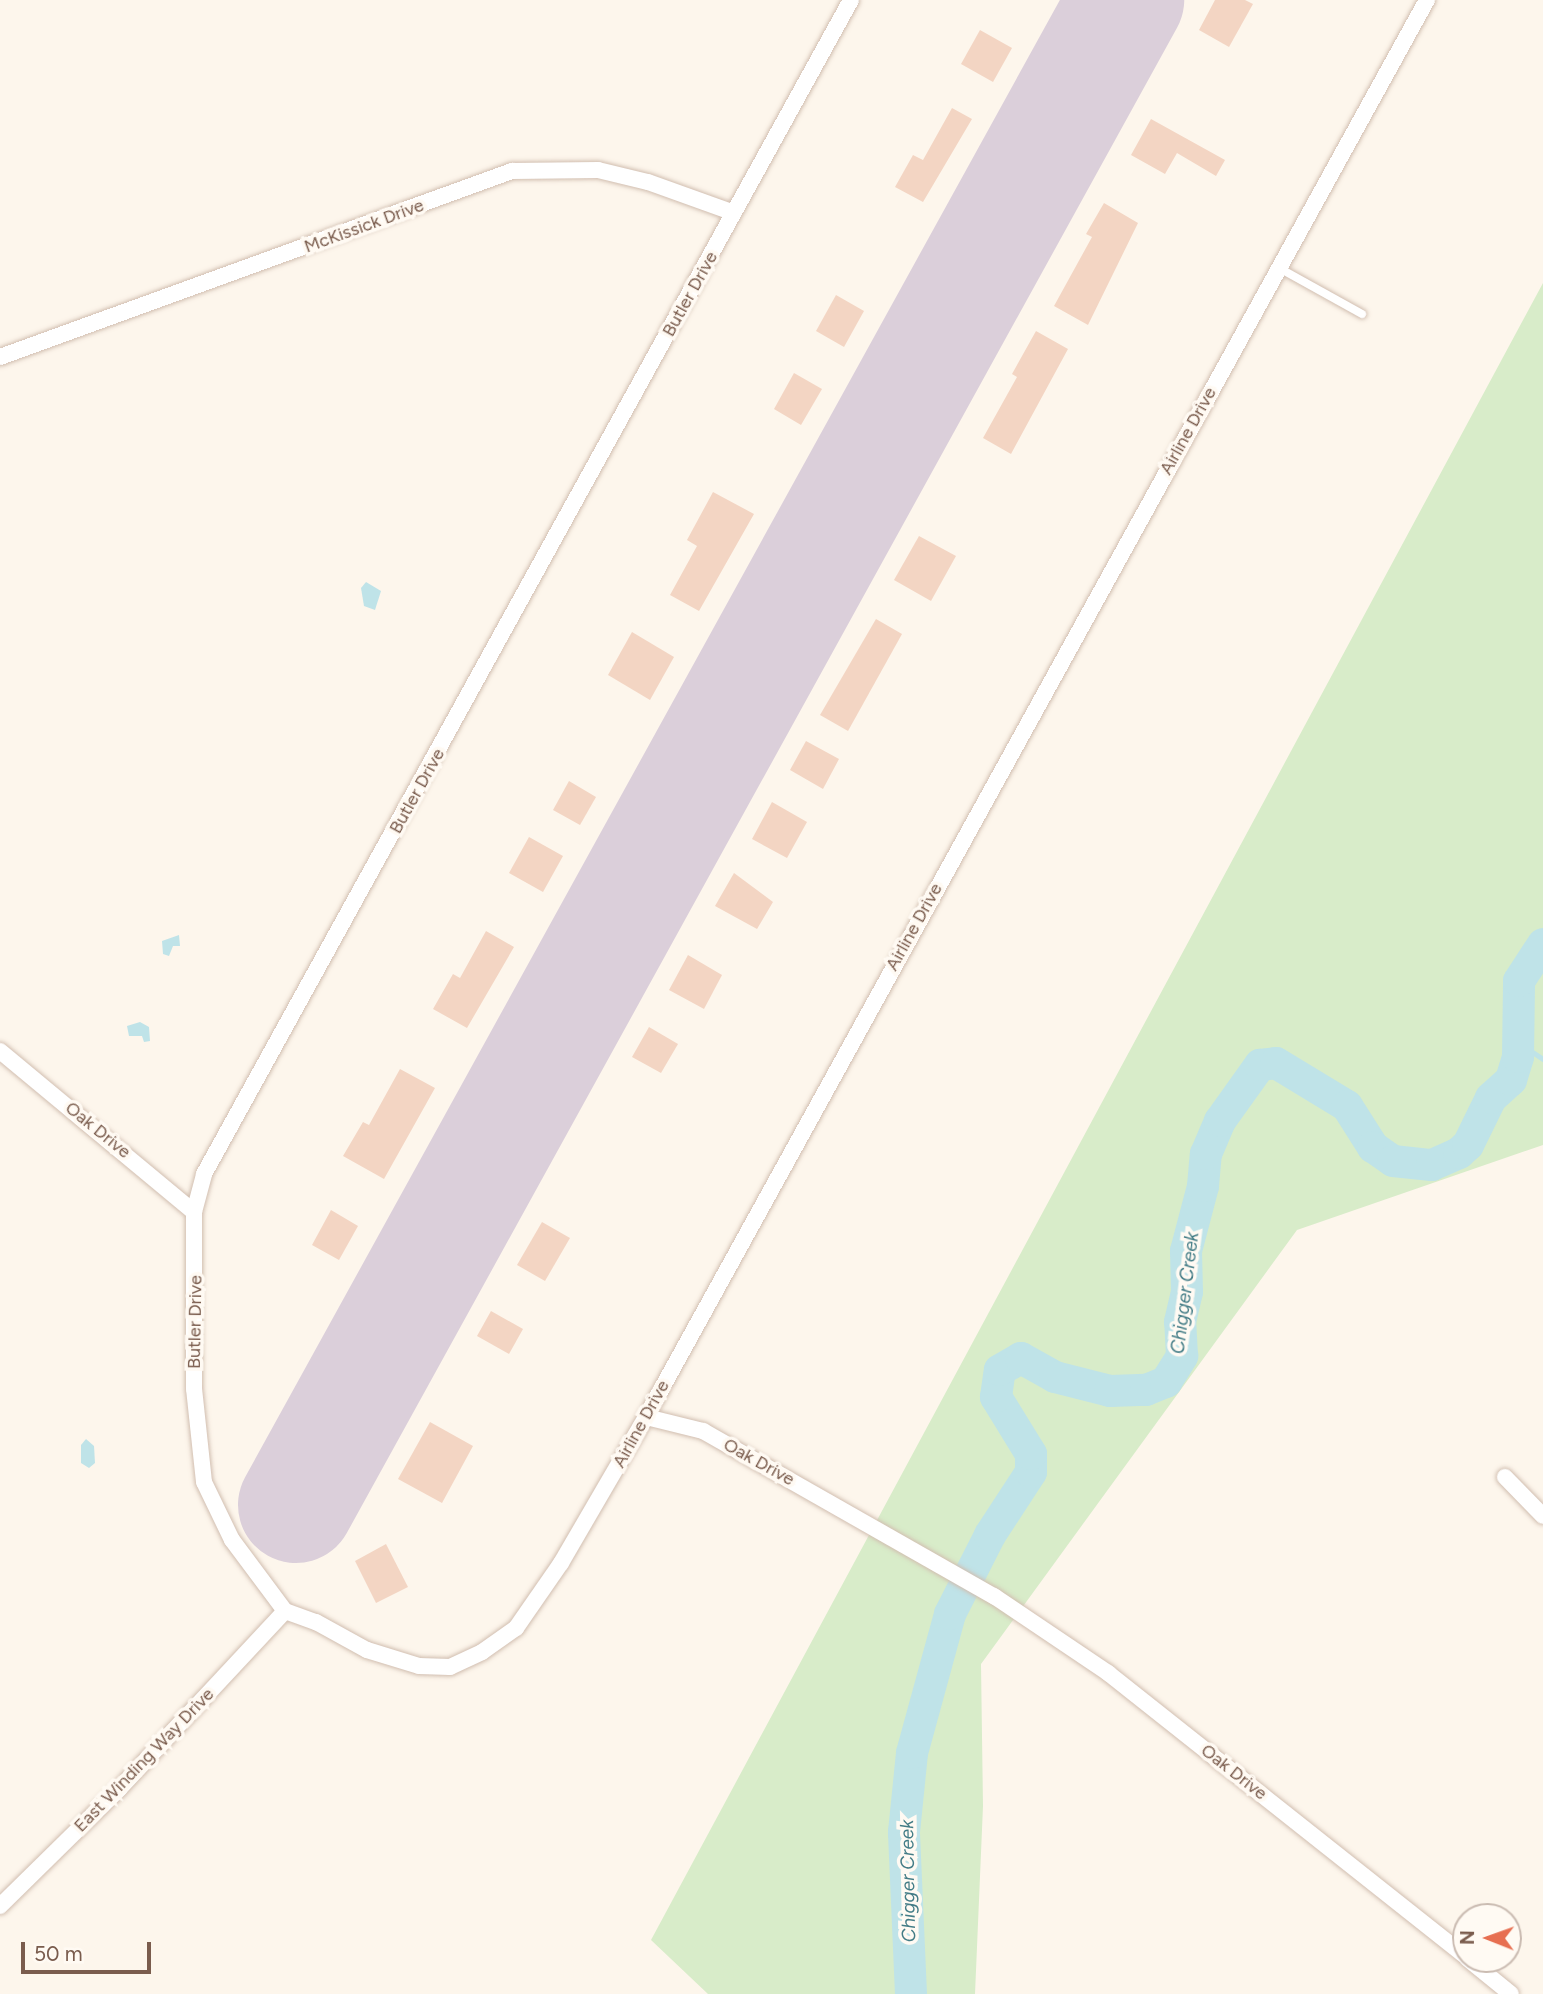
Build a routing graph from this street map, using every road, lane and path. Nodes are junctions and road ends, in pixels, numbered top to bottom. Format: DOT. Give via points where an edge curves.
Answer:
graph roads {
  1 [pos="851,0"];
  2 [pos="1427,0"];
  3 [pos="734,213"];
  4 [pos="1279,268"];
  5 [pos="1362,314"];
  6 [pos="0,357"];
  7 [pos="0,1051"];
  8 [pos="194,1212"];
  9 [pos="646,1417"];
  10 [pos="1505,1477"];
  11 [pos="1543,1516"];
  12 [pos="285,1611"];
  13 [pos="0,1906"];
  14 [pos="1452,1946"];
  15 [pos="1485,1973"];
  16 [pos="1511,1994"];
  1 -- 3 [label="street, Butler Drive"];
  2 -- 4 [label="street, Airline Drive"];
  3 -- 6 [label="street, McKissick Drive" via="648,182 598,170 512,172"];
  3 -- 8 [label="street, Butler Drive" via="204,1174"];
  4 -- 5 [label="lane"];
  4 -- 9 [label="street, Airline Drive"];
  7 -- 8 [label="street, Oak Drive"];
  8 -- 12 [label="street, Butler Drive" via="194,1389 204,1482 232,1540"];
  9 -- 12 [label="street, Airline Drive" via="561,1563 516,1628 482,1652 450,1667 419,1666 367,1650"];
  9 -- 14 [label="street, Oak Drive" via="703,1431 994,1596 1108,1673"];
  10 -- 11 [label="street"];
  12 -- 13 [label="street, East Winding Way Drive" via="119,1788"];
  15 -- 16 [label="street, Oak Drive"];
}
